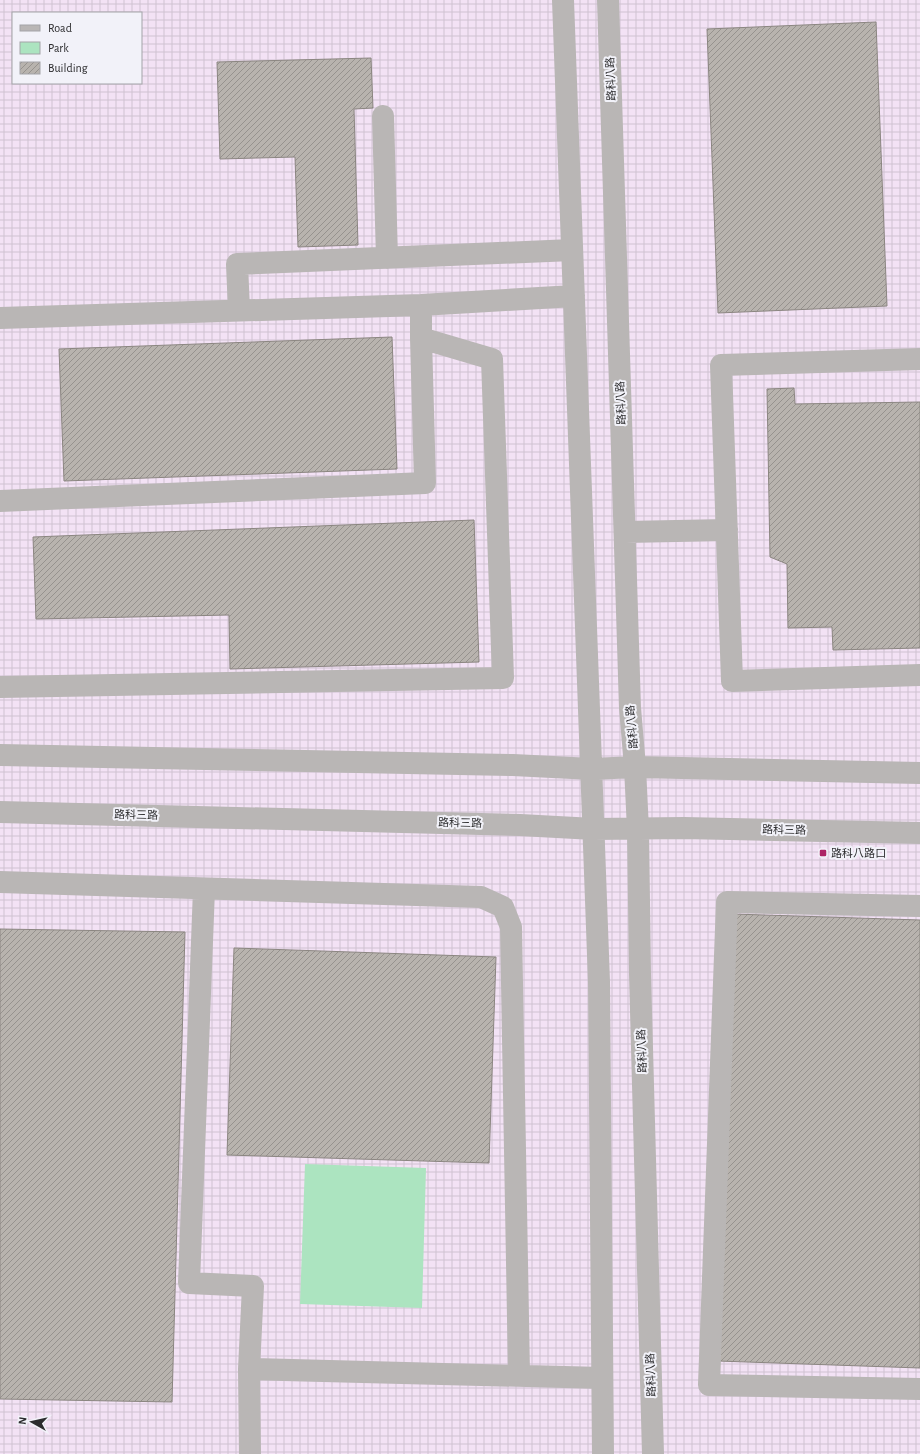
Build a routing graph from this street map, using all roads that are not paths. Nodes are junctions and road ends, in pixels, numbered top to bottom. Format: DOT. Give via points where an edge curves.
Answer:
graph roads {
  1 [pos="563,0"];
  2 [pos="608,0"];
  3 [pos="383,116"];
  4 [pos="572,250"];
  5 [pos="388,258"];
  6 [pos="574,296"];
  7 [pos="421,305"];
  8 [pos="239,310"];
  9 [pos="0,318"];
  10 [pos="421,338"];
  11 [pos="920,359"];
  12 [pos="0,501"];
  13 [pos="727,530"];
  14 [pos="625,532"];
  15 [pos="920,675"];
  16 [pos="0,687"];
  17 [pos="0,755"];
  18 [pos="635,767"];
  19 [pos="592,769"];
  20 [pos="920,772"];
  21 [pos="0,812"];
  22 [pos="594,829"];
  23 [pos="638,830"];
  24 [pos="920,833"];
  25 [pos="0,882"];
  26 [pos="204,889"];
  27 [pos="920,906"];
  28 [pos="249,1369"];
  29 [pos="519,1374"];
  30 [pos="602,1378"];
  31 [pos="920,1389"];
  32 [pos="250,1454"];
  33 [pos="603,1454"];
  34 [pos="653,1454"];
  1 -- 4 [label="street"];
  2 -- 14 [label="street, 路科八路"];
  3 -- 5 [label="street"];
  4 -- 5 [label="street"];
  4 -- 6 [label="street"];
  5 -- 8 [label="street" via="237,264"];
  6 -- 7 [label="street"];
  6 -- 19 [label="street"];
  7 -- 8 [label="street"];
  7 -- 10 [label="street"];
  8 -- 9 [label="street"];
  10 -- 12 [label="street" via="425,483"];
  10 -- 16 [label="street" via="492,359 503,678"];
  11 -- 13 [label="street" via="722,365"];
  13 -- 14 [label="street"];
  13 -- 15 [label="street" via="732,681"];
  14 -- 18 [label="street, 路科八路" via="630,708"];
  17 -- 19 [label="street" via="513,765"];
  18 -- 19 [label="street"];
  18 -- 20 [label="street"];
  18 -- 23 [label="street, 路科八路"];
  19 -- 22 [label="street"];
  21 -- 22 [label="street, 路科三路"];
  22 -- 23 [label="street, 路科三路"];
  22 -- 30 [label="street" via="599,982"];
  23 -- 24 [label="street, 路科三路" via="684,828"];
  23 -- 34 [label="street, 路科八路"];
  25 -- 26 [label="street"];
  26 -- 28 [label="street" via="189,1283 253,1286"];
  26 -- 29 [label="street" via="481,897 503,906 511,927"];
  27 -- 31 [label="street" via="727,902 709,1385"];
  28 -- 29 [label="street"];
  28 -- 32 [label="street"];
  29 -- 30 [label="street"];
  30 -- 33 [label="street"];
}
